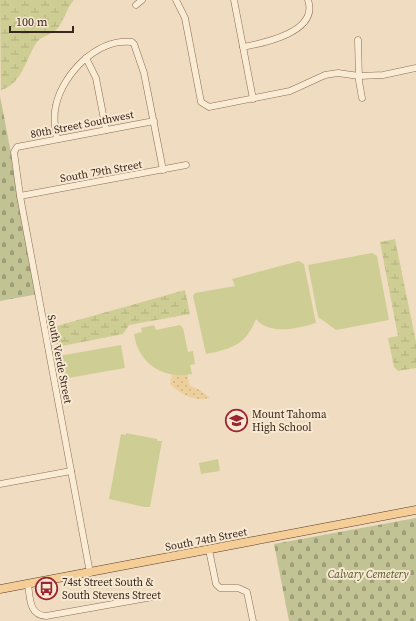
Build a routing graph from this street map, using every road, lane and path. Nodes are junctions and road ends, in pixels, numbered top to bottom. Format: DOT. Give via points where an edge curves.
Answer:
graph roads {
  1 [pos="142,0"];
  2 [pos="176,0"];
  3 [pos="234,0"];
  4 [pos="308,0"];
  5 [pos="136,6"];
  6 [pos="358,40"];
  7 [pos="243,47"];
  8 [pos="86,58"];
  9 [pos="416,68"];
  10 [pos="359,76"];
  11 [pos="362,98"];
  12 [pos="253,99"];
  13 [pos="154,121"];
  14 [pos="106,130"];
  15 [pos="57,139"];
  16 [pos="15,148"];
  17 [pos="186,166"];
  18 [pos="163,170"];
  19 [pos="20,196"];
  20 [pos="71,471"];
  21 [pos="0,484"];
  22 [pos="416,510"];
  23 [pos="209,550"];
  24 [pos="90,573"];
  25 [pos="28,584"];
  26 [pos="0,589"];
  27 [pos="158,596"];
  28 [pos="253,621"];
  1 -- 5 [label="street"];
  2 -- 12 [label="street" via="185,18 200,99 204,106"];
  3 -- 7 [label="street"];
  4 -- 7 [label="street" via="308,15 294,30 271,42"];
  6 -- 10 [label="street"];
  7 -- 12 [label="street"];
  8 -- 13 [label="street" via="108,45 128,41 133,43 142,65"];
  8 -- 14 [label="street" via="96,78"];
  8 -- 15 [label="street" via="75,68 58,96 54,118"];
  9 -- 10 [label="street" via="383,76"];
  10 -- 11 [label="street"];
  10 -- 12 [label="street" via="325,75 290,92"];
  13 -- 14 [label="street, 80th Street Southwest"];
  13 -- 18 [label="street"];
  14 -- 15 [label="street, 80th Street Southwest"];
  15 -- 16 [label="street, 80th Street Southwest"];
  16 -- 19 [label="street, South Verde Street"];
  17 -- 18 [label="street, South 79th Street"];
  18 -- 19 [label="street, South 79th Street"];
  19 -- 20 [label="street, South Verde Street"];
  20 -- 21 [label="street"];
  20 -- 24 [label="street, South Verde Street"];
  22 -- 23 [label="main road, South 74th Street"];
  23 -- 24 [label="main road, South 74th Street"];
  23 -- 28 [label="street" via="216,584 223,589 238,588 247,592"];
  24 -- 25 [label="main road, South 74th Street"];
  25 -- 26 [label="main road, South 74th Street"];
  25 -- 27 [label="street" via="31,607 37,614 50,616"];
}
